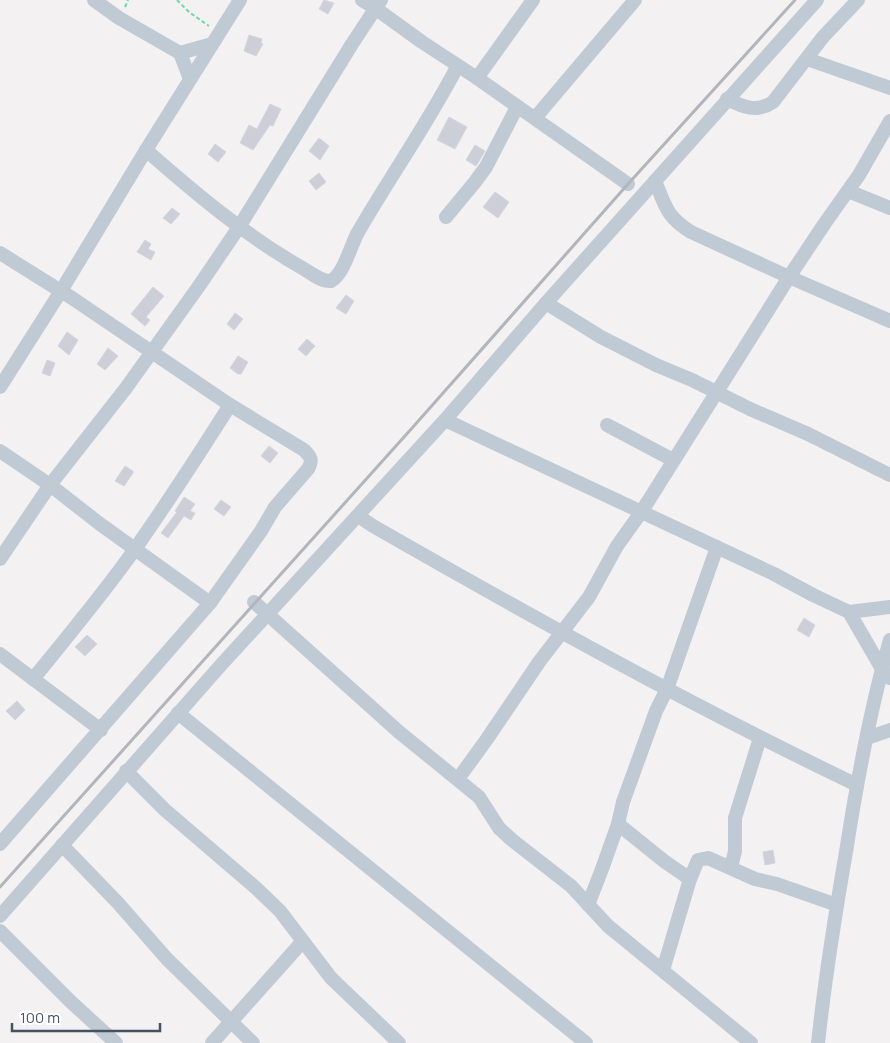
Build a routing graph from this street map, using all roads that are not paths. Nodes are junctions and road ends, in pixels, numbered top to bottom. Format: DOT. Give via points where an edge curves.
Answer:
graph roads {
  1 [pos="94,0"];
  2 [pos="240,0"];
  3 [pos="362,0"];
  4 [pos="533,0"];
  5 [pos="636,0"];
  6 [pos="816,0"];
  7 [pos="858,0"];
  8 [pos="378,4"];
  9 [pos="215,39"];
  10 [pos="180,53"];
  11 [pos="807,58"];
  12 [pos="457,67"];
  13 [pos="477,78"];
  14 [pos="190,79"];
  15 [pos="890,88"];
  16 [pos="727,99"];
  17 [pos="517,107"];
  18 [pos="535,118"];
  19 [pos="890,122"];
  20 [pos="146,150"];
  21 [pos="655,181"];
  22 [pos="628,184"];
  23 [pos="848,191"];
  24 [pos="890,208"];
  25 [pos="446,217"];
  26 [pos="239,227"];
  27 [pos="0,253"];
  28 [pos="789,277"];
  29 [pos="61,291"];
  30 [pos="546,303"];
  31 [pos="890,321"];
  32 [pos="152,352"];
  33 [pos="0,387"];
  34 [pos="716,392"];
  35 [pos="230,405"];
  36 [pos="446,420"];
  37 [pos="607,425"];
  38 [pos="0,451"];
  39 [pos="673,460"];
  40 [pos="890,475"];
  41 [pos="50,485"];
  42 [pos="642,511"];
  43 [pos="358,516"];
  44 [pos="717,547"];
  45 [pos="135,549"];
  46 [pos="0,559"];
  47 [pos="254,602"];
  48 [pos="210,603"];
  49 [pos="890,607"];
  50 [pos="849,612"];
  51 [pos="268,613"];
  52 [pos="562,634"];
  53 [pos="890,640"];
  54 [pos="0,654"];
  55 [pos="886,674"];
  56 [pos="33,679"];
  57 [pos="667,689"];
  58 [pos="178,713"];
  59 [pos="101,730"];
  60 [pos="890,730"];
  61 [pos="760,738"];
  62 [pos="867,738"];
  63 [pos="126,771"];
  64 [pos="458,779"];
  65 [pos="857,785"];
  66 [pos="618,824"];
  67 [pos="0,844"];
  68 [pos="62,844"];
  69 [pos="731,867"];
  70 [pos="690,879"];
  71 [pos="588,905"];
  72 [pos="837,905"];
  73 [pos="0,916"];
  74 [pos="0,931"];
  75 [pos="303,940"];
  76 [pos="663,970"];
  77 [pos="231,1022"];
  78 [pos="116,1043"];
  79 [pos="212,1043"];
  80 [pos="254,1043"];
  81 [pos="399,1043"];
  82 [pos="586,1043"];
  83 [pos="750,1043"];
  84 [pos="818,1043"];
  1 -- 10 [label="street"];
  2 -- 9 [label="street"];
  3 -- 8 [label="street"];
  4 -- 13 [label="street"];
  5 -- 18 [label="street"];
  6 -- 16 [label="street"];
  7 -- 11 [label="street"];
  8 -- 12 [label="street"];
  8 -- 26 [label="street"];
  9 -- 10 [label="street"];
  9 -- 14 [label="street"];
  10 -- 14 [label="street"];
  11 -- 15 [label="street"];
  11 -- 16 [label="street" via="774,102 765,108 749,108"];
  12 -- 13 [label="street"];
  12 -- 26 [label="street" via="335,278 323,280"];
  13 -- 17 [label="street"];
  14 -- 20 [label="street"];
  16 -- 21 [label="street"];
  17 -- 18 [label="street"];
  17 -- 25 [label="street" via="486,167"];
  18 -- 22 [label="street"];
  19 -- 23 [label="street"];
  20 -- 26 [label="street"];
  20 -- 29 [label="street"];
  21 -- 28 [label="street" via="669,214 678,224"];
  21 -- 30 [label="street"];
  23 -- 24 [label="street"];
  23 -- 28 [label="street"];
  26 -- 32 [label="street"];
  27 -- 29 [label="street"];
  28 -- 31 [label="street"];
  28 -- 34 [label="street"];
  29 -- 32 [label="street"];
  29 -- 33 [label="street"];
  30 -- 34 [label="street" via="635,355"];
  30 -- 36 [label="street"];
  32 -- 35 [label="street"];
  32 -- 41 [label="street"];
  34 -- 39 [label="street"];
  34 -- 40 [label="street"];
  35 -- 45 [label="street"];
  35 -- 48 [label="street" via="304,450 312,463 275,507 262,531"];
  36 -- 42 [label="street"];
  36 -- 43 [label="street"];
  37 -- 39 [label="street"];
  38 -- 41 [label="street"];
  39 -- 42 [label="street"];
  41 -- 45 [label="street"];
  41 -- 46 [label="street"];
  42 -- 44 [label="street"];
  42 -- 52 [label="street"];
  43 -- 51 [label="street"];
  43 -- 52 [label="street"];
  44 -- 50 [label="street"];
  44 -- 57 [label="street"];
  45 -- 48 [label="street"];
  45 -- 56 [label="street"];
  47 -- 51 [label="street"];
  48 -- 59 [label="street"];
  49 -- 50 [label="street"];
  50 -- 55 [label="street"];
  51 -- 58 [label="street"];
  51 -- 64 [label="street" via="400,732"];
  52 -- 57 [label="street"];
  52 -- 64 [label="street"];
  53 -- 55 [label="street"];
  54 -- 56 [label="street"];
  55 -- 62 [label="street"];
  56 -- 59 [label="street"];
  57 -- 61 [label="street"];
  57 -- 66 [label="street" via="656,711"];
  58 -- 63 [label="street"];
  58 -- 82 [label="street"];
  59 -- 67 [label="street"];
  60 -- 62 [label="street"];
  61 -- 65 [label="street"];
  61 -- 69 [label="street" via="735,818"];
  62 -- 65 [label="street"];
  63 -- 68 [label="street"];
  63 -- 75 [label="street" via="165,810 270,901"];
  64 -- 71 [label="street" via="479,797 499,828 571,886"];
  65 -- 72 [label="street"];
  66 -- 70 [label="street"];
  66 -- 71 [label="street"];
  68 -- 73 [label="street"];
  68 -- 77 [label="street" via="167,959"];
  69 -- 70 [label="street" via="703,858 698,860"];
  69 -- 72 [label="street" via="755,880 777,884"];
  70 -- 76 [label="street"];
  71 -- 76 [label="street" via="608,926"];
  72 -- 84 [label="street"];
  74 -- 78 [label="street"];
  75 -- 77 [label="street"];
  75 -- 81 [label="street" via="341,989"];
  76 -- 83 [label="street"];
  77 -- 79 [label="street"];
  77 -- 80 [label="street"];
}
